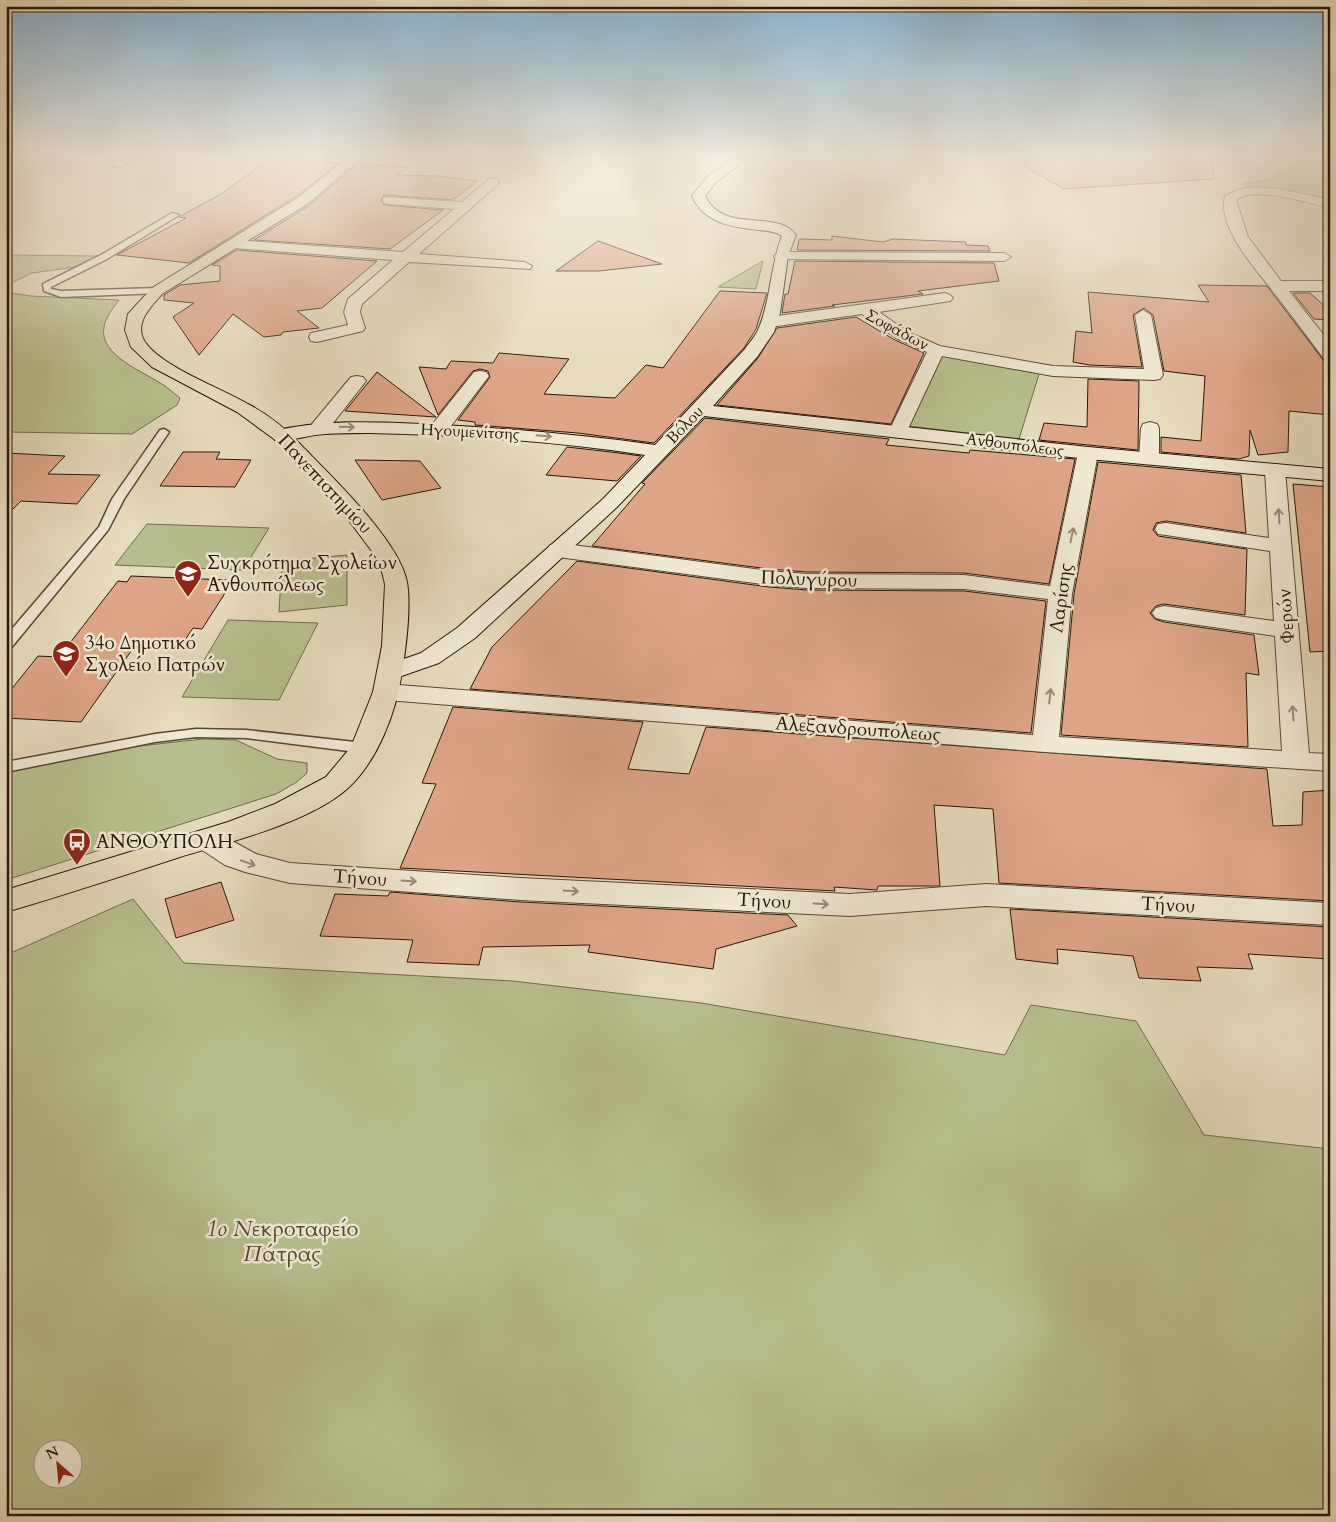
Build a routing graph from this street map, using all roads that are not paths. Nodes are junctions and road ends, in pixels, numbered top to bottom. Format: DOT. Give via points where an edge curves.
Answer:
graph roads {
  1 [pos="153,228"];
  2 [pos="259,228"];
  3 [pos="439,228"];
  4 [pos="769,228"];
  5 [pos="1238,228"];
  6 [pos="234,244"];
  7 [pos="781,256"];
  8 [pos="405,257"];
  9 [pos="1004,257"];
  10 [pos="525,266"];
  11 [pos="1277,286"];
  12 [pos="1330,286"];
  13 [pos="157,291"];
  14 [pos="945,298"];
  15 [pos="866,310"];
  16 [pos="1143,315"];
  17 [pos="770,322"];
  18 [pos="316,337"];
  19 [pos="936,350"];
  20 [pos="1330,355"];
  21 [pos="480,376"];
  22 [pos="357,381"];
  23 [pos="700,410"];
  24 [pos="318,428"];
  25 [pos="1150,428"];
  26 [pos="438,430"];
  27 [pos="898,431"];
  28 [pos="164,432"];
  29 [pos="281,435"];
  30 [pos="660,452"];
  31 [pos="1088,453"];
  32 [pos="1149,459"];
  33 [pos="1275,470"];
  34 [pos="1330,475"];
  35 [pos="1166,529"];
  36 [pos="1281,546"];
  37 [pos="558,550"];
  38 [pos="1060,594"];
  39 [pos="1164,613"];
  40 [pos="1287,630"];
  41 [pos="6,644"];
  42 [pos="388,682"];
  43 [pos="1045,744"];
  44 [pos="364,748"];
  45 [pos="1296,762"];
  46 [pos="1330,763"];
  47 [pos="6,768"];
  48 [pos="206,839"];
  49 [pos="6,901"];
  50 [pos="1330,914"];
  1 -- 13 [label="lane" via="46,286 48,291 60,294"];
  2 -- 6 [label="main road, Πανεπιστημίου"];
  3 -- 8 [label="street"];
  4 -- 7 [label="street, Βόλου" via="789,234"];
  5 -- 11 [label="street" via="1252,258"];
  6 -- 8 [label="street"];
  6 -- 13 [label="main road, Πανεπιστημίου"];
  7 -- 9 [label="street"];
  7 -- 17 [label="street, Βόλου"];
  8 -- 10 [label="street"];
  8 -- 18 [label="street" via="354,302 352,312 356,328"];
  11 -- 12 [label="street"];
  11 -- 20 [label="street"];
  13 -- 29 [label="main road, Πανεπιστημίου" via="141,307 132,323 137,343 147,355 243,408"];
  14 -- 15 [label="street"];
  15 -- 17 [label="street, Σοφάδων"];
  15 -- 19 [label="street, Σοφάδων" via="902,335"];
  16 -- 19 [label="street, Σοφάδων" via="1154,375 1053,371"];
  17 -- 23 [label="street, Βόλου" via="760,344"];
  19 -- 27 [label="street"];
  21 -- 26 [label="street"];
  22 -- 24 [label="street"];
  23 -- 27 [label="street, Ανθουπόλεως"];
  23 -- 30 [label="street, Βόλου"];
  24 -- 26 [label="street, Ηγουμενίτσης, one-way"];
  24 -- 29 [label="street, Ηγουμενίτσης"];
  25 -- 32 [label="street"];
  26 -- 30 [label="street, Ηγουμενίτσης, one-way" via="571,439"];
  27 -- 31 [label="street, Ανθουπόλεως"];
  28 -- 41 [label="lane" via="118,499 104,528"];
  29 -- 42 [label="main road, Πανεπιστημίου" via="366,526 392,568 397,595"];
  30 -- 37 [label="street, Βόλου"];
  31 -- 32 [label="street, Ανθουπόλεως"];
  38 -- 31 [label="street, Λαρίσης, one-way"];
  32 -- 33 [label="street, Ανθουπόλεως"];
  33 -- 34 [label="street, Ανθουπόλεως"];
  36 -- 33 [label="street, Φερών, one-way"];
  35 -- 36 [label="street"];
  36 -- 40 [label="street, Φερών"];
  37 -- 38 [label="street, Πολυγύρου" via="769,578 964,582"];
  37 -- 42 [label="street, Βόλου" via="446,648"];
  43 -- 38 [label="street, Λαρίσης, one-way"];
  39 -- 40 [label="street"];
  45 -- 40 [label="street, Φερών, one-way"];
  42 -- 43 [label="street, Αλεξανδρουπόλεως"];
  42 -- 44 [label="main road, Πανεπιστημίου"];
  43 -- 45 [label="street, Αλεξανδρουπόλεως"];
  44 -- 47 [label="lane" via="238,733 196,733"];
  44 -- 48 [label="main road, Πανεπιστημίου" via="343,776 318,794 262,821"];
  45 -- 46 [label="street, Αλεξανδρουπόλεως"];
  48 -- 49 [label="main road, Πανεπιστημίου"];
  48 -- 50 [label="street, Τήνου, one-way" via="242,862 290,873 500,888 850,905 996,895"];
}
